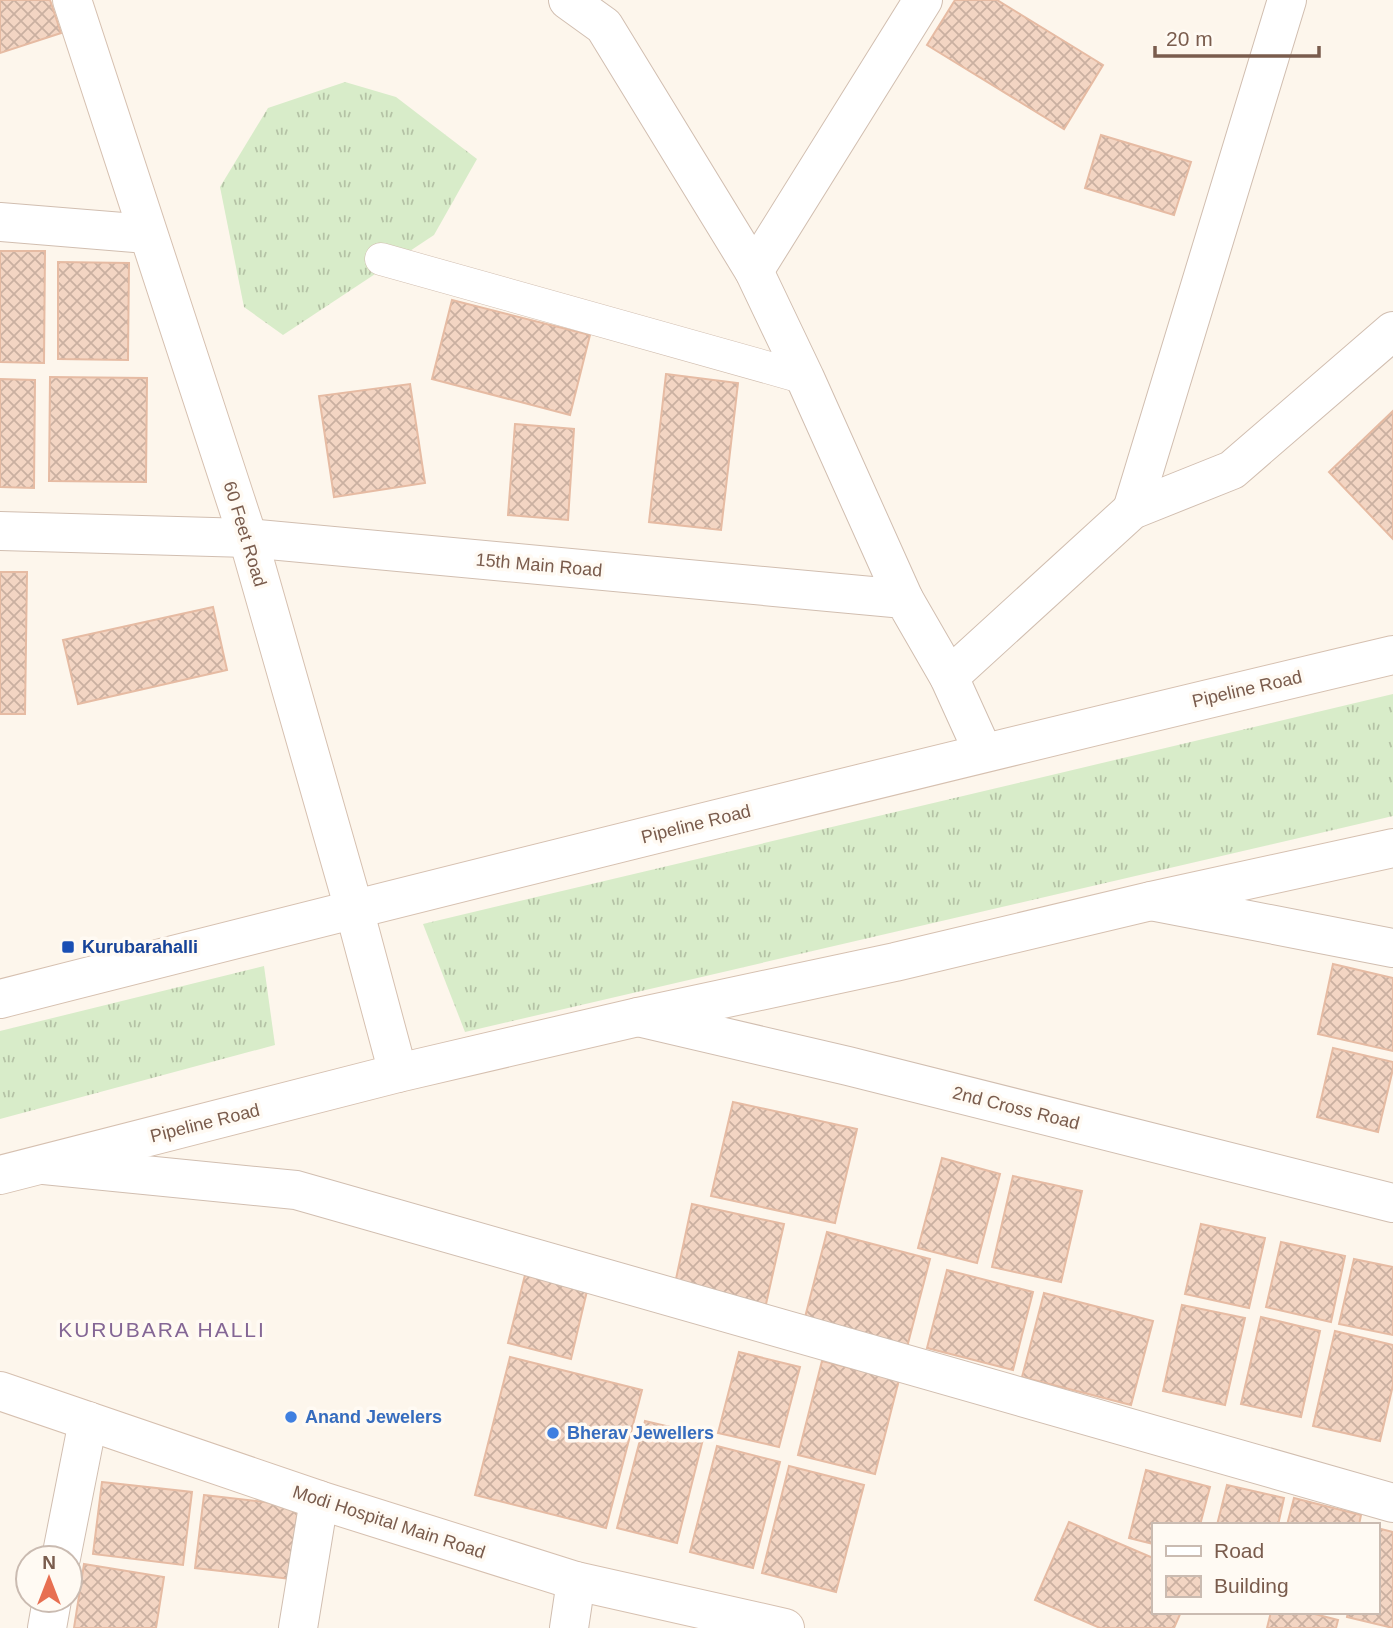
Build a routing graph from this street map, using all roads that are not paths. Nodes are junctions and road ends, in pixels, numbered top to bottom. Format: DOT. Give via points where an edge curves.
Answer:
graph roads {
  1 [pos="72,0"];
  2 [pos="568,0"];
  3 [pos="923,0"];
  4 [pos="1287,0"];
  5 [pos="0,222"];
  6 [pos="147,234"];
  7 [pos="381,259"];
  8 [pos="754,271"];
  9 [pos="1393,331"];
  10 [pos="806,378"];
  11 [pos="1132,510"];
  12 [pos="0,531"];
  13 [pos="248,538"];
  14 [pos="904,599"];
  15 [pos="1393,654"];
  16 [pos="949,677"];
  17 [pos="983,752"];
  18 [pos="1393,848"];
  19 [pos="1151,901"];
  20 [pos="354,909"];
  21 [pos="1393,948"];
  22 [pos="0,999"];
  23 [pos="638,1017"];
  24 [pos="398,1073"];
  25 [pos="44,1165"];
  26 [pos="0,1175"];
  27 [pos="1393,1203"];
  28 [pos="0,1391"];
  29 [pos="88,1421"];
  30 [pos="319,1500"];
  31 [pos="1393,1503"];
  32 [pos="64,1544"];
  33 [pos="576,1581"];
  34 [pos="298,1628"];
  35 [pos="569,1628"];
  36 [pos="785,1628"];
  1 -- 6 [label="street, 60 Feet Road"];
  2 -- 8 [label="street" via="604,26"];
  3 -- 8 [label="street"];
  4 -- 11 [label="street"];
  5 -- 6 [label="street"];
  6 -- 13 [label="street, 60 Feet Road"];
  7 -- 10 [label="lane"];
  8 -- 10 [label="street"];
  9 -- 11 [label="street" via="1232,470"];
  10 -- 14 [label="street"];
  11 -- 16 [label="street"];
  12 -- 13 [label="street, 15th Main Road"];
  13 -- 14 [label="street, 15th Main Road"];
  13 -- 20 [label="street, 60 Feet Road"];
  14 -- 16 [label="street"];
  15 -- 17 [label="street, Pipeline Road"];
  16 -- 17 [label="street"];
  17 -- 20 [label="street, Pipeline Road"];
  18 -- 19 [label="street, Pipeline Road"];
  19 -- 21 [label="street"];
  19 -- 23 [label="street, Pipeline Road"];
  20 -- 22 [label="street, Pipeline Road"];
  20 -- 24 [label="street, 60 Feet Road"];
  23 -- 24 [label="street, Pipeline Road"];
  23 -- 27 [label="street, 2nd Cross Road"];
  24 -- 25 [label="street, Pipeline Road"];
  25 -- 26 [label="street, Pipeline Road"];
  25 -- 31 [label="street" via="296,1190"];
  28 -- 29 [label="street, Modi Hospital Main Road"];
  29 -- 30 [label="street, Modi Hospital Main Road"];
  29 -- 32 [label="street"];
  30 -- 33 [label="street, Modi Hospital Main Road"];
  30 -- 34 [label="street"];
  33 -- 35 [label="street"];
  33 -- 36 [label="street, Modi Hospital Main Road"];
}
